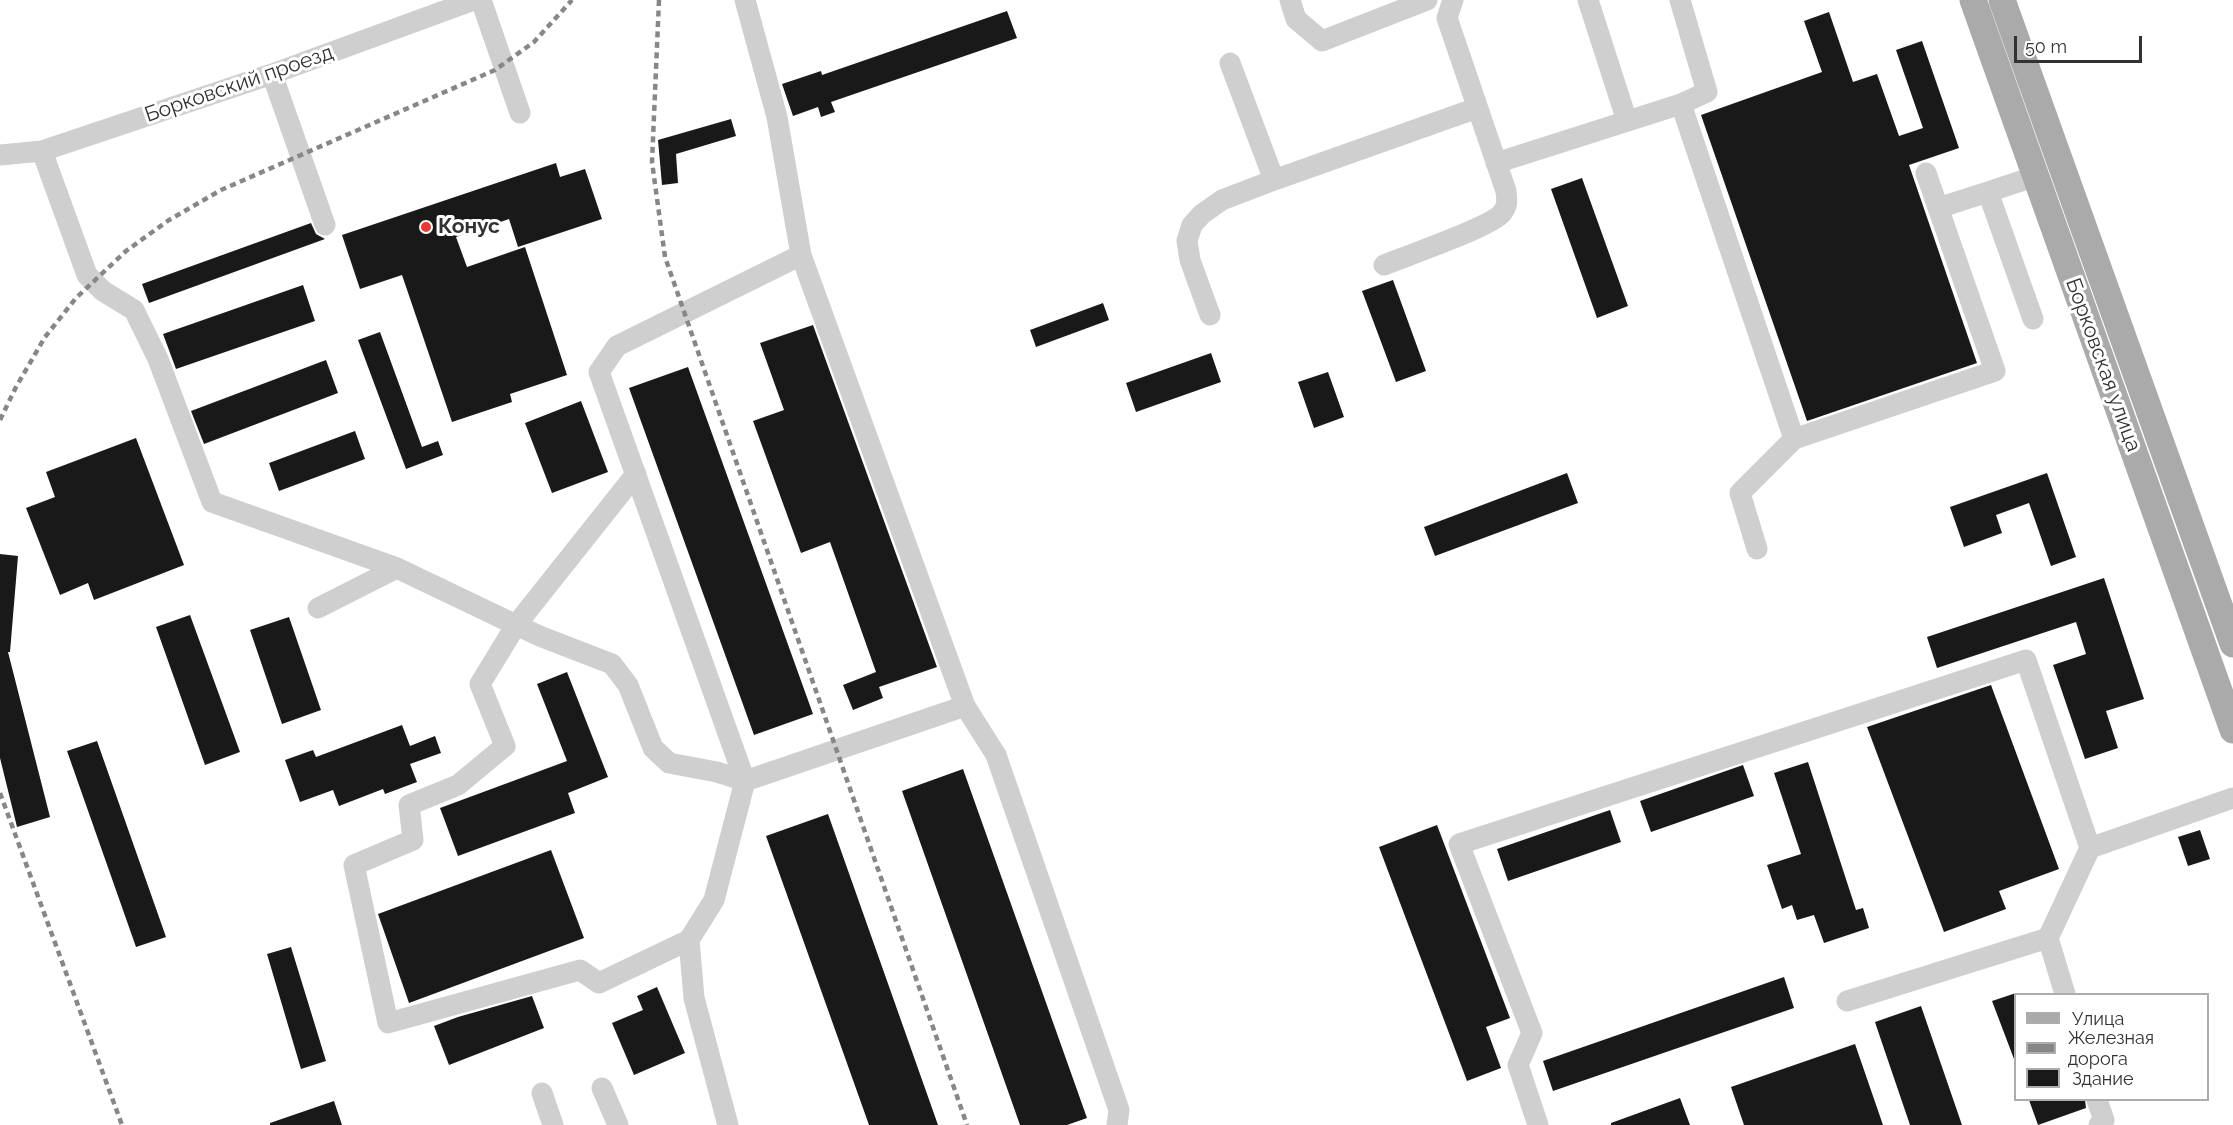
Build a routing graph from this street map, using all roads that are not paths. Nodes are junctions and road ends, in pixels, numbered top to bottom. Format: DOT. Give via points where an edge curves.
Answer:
graph roads {
  1 [pos="474,0"];
  2 [pos="481,0"];
  3 [pos="745,0"];
  4 [pos="1290,0"];
  5 [pos="1426,0"];
  6 [pos="1453,0"];
  7 [pos="1588,0"];
  8 [pos="1680,0"];
  9 [pos="1973,0"];
  10 [pos="2002,0"];
  11 [pos="1230,63"];
  12 [pos="272,74"];
  13 [pos="1681,104"];
  14 [pos="1477,108"];
  15 [pos="520,113"];
  16 [pos="1627,121"];
  17 [pos="42,151"];
  18 [pos="0,155"];
  19 [pos="1496,163"];
  20 [pos="1926,173"];
  21 [pos="2036,176"];
  22 [pos="1274,180"];
  23 [pos="1988,192"];
  24 [pos="1938,208"];
  25 [pos="325,225"];
  26 [pos="801,255"];
  27 [pos="1384,265"];
  28 [pos="1210,315"];
  29 [pos="2033,319"];
  30 [pos="1794,439"];
  31 [pos="636,474"];
  32 [pos="1757,549"];
  33 [pos="397,568"];
  34 [pos="318,608"];
  35 [pos="516,625"];
  36 [pos="2233,644"];
  37 [pos="965,706"];
  38 [pos="2233,730"];
  39 [pos="745,781"];
  40 [pos="2233,798"];
  41 [pos="2090,848"];
  42 [pos="2048,938"];
  43 [pos="689,940"];
  44 [pos="2065,993"];
  45 [pos="1847,1001"];
  46 [pos="602,1088"];
  47 [pos="542,1093"];
  48 [pos="2097,1101"];
  49 [pos="553,1125"];
  50 [pos="618,1125"];
  51 [pos="728,1125"];
  52 [pos="1117,1125"];
  53 [pos="1538,1125"];
  54 [pos="2099,1125"];
  1 -- 12 [label="street, Борковский проезд"];
  2 -- 15 [label="street"];
  3 -- 26 [label="street" via="777,117"];
  4 -- 5 [label="street" via="1296,19 1322,41"];
  6 -- 14 [label="street" via="1447,18"];
  7 -- 16 [label="street"];
  8 -- 13 [label="street" via="1707,93"];
  9 -- 21 [label="main road, Борковская улица"];
  10 -- 36 [label="main road, Борковская улица"];
  11 -- 22 [label="street"];
  12 -- 17 [label="street, Борковский проезд"];
  12 -- 25 [label="street"];
  13 -- 16 [label="street"];
  13 -- 30 [label="street"];
  14 -- 19 [label="street"];
  14 -- 22 [label="street"];
  16 -- 19 [label="street"];
  17 -- 18 [label="street, Борковский проезд"];
  17 -- 33 [label="street" via="87,275 103,291 134,310 158,359 212,502"];
  19 -- 27 [label="street" via="1508,203 1503,212"];
  20 -- 24 [label="street"];
  21 -- 23 [label="street"];
  21 -- 38 [label="main road, Борковская улица"];
  22 -- 28 [label="street" via="1222,200 1192,225 1186,241"];
  23 -- 24 [label="street"];
  23 -- 29 [label="street"];
  24 -- 30 [label="street" via="1995,371"];
  26 -- 31 [label="street" via="616,346 599,372"];
  26 -- 37 [label="street"];
  30 -- 32 [label="street" via="1740,493"];
  31 -- 35 [label="street"];
  31 -- 39 [label="street"];
  33 -- 34 [label="street"];
  33 -- 35 [label="street"];
  35 -- 39 [label="street" via="612,664 628,685 653,748 669,763"];
  35 -- 43 [label="street" via="480,684 506,746 458,785 409,805 413,840 354,865 388,1023 580,970 599,983"];
  37 -- 39 [label="street"];
  37 -- 52 [label="street" via="996,755 1119,1110"];
  39 -- 43 [label="street" via="714,900"];
  40 -- 41 [label="street"];
  41 -- 42 [label="street"];
  41 -- 53 [label="street" via="2026,660 1459,844 1532,1033 1518,1065"];
  42 -- 44 [label="street"];
  42 -- 45 [label="street"];
  43 -- 51 [label="street" via="694,998"];
  46 -- 50 [label="street"];
  47 -- 49 [label="street"];
  48 -- 54 [label="street" via="2104,1120"];
}
